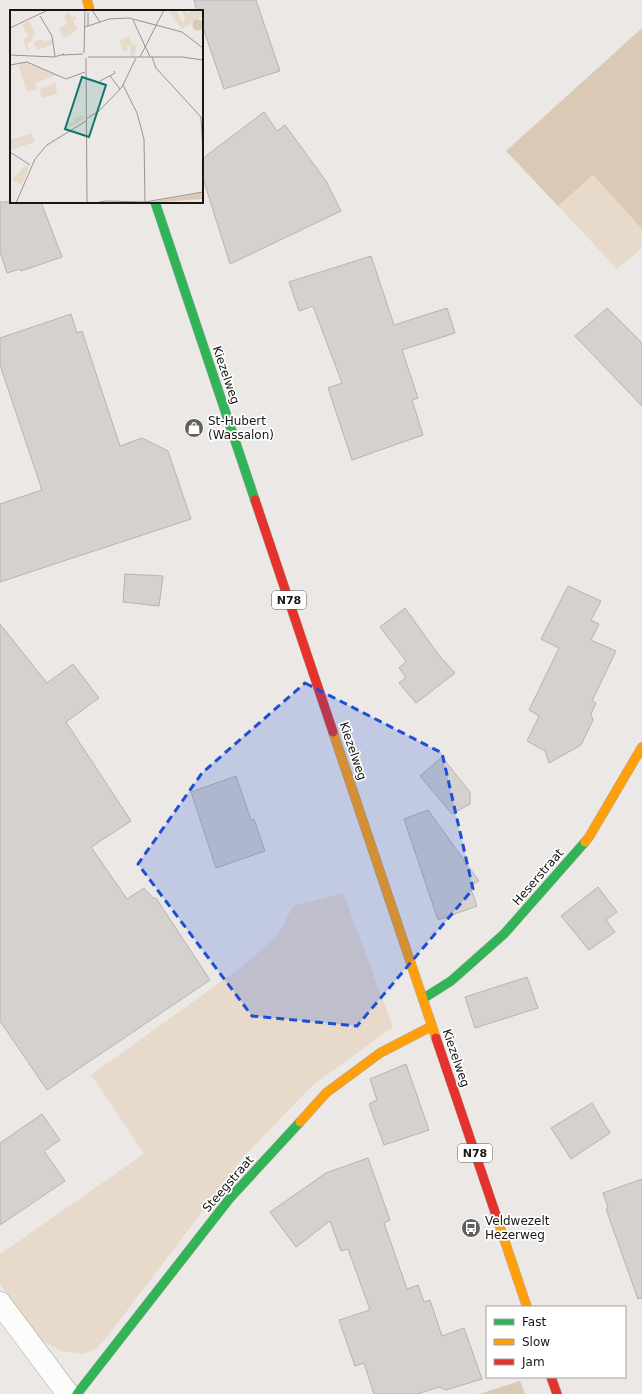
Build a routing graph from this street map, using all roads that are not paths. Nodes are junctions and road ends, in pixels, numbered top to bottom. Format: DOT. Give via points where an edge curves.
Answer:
graph roads {
  1 [pos="87,0"];
  2 [pos="90,10"];
  3 [pos="155,203"];
  4 [pos="642,747"];
  5 [pos="424,998"];
  6 [pos="432,1026"];
  7 [pos="0,1303"];
  8 [pos="527,1306"];
  9 [pos="551,1378"];
  10 [pos="68,1394"];
  11 [pos="77,1394"];
  12 [pos="557,1394"];
  1 -- 2 [label="main road"];
  3 -- 5 [label="main road, Kiezelweg / N78"];
  4 -- 5 [label="main road, Heserstraat" via="589,837 504,934 451,981"];
  5 -- 6 [label="main road, Kiezelweg / N78"];
  6 -- 8 [label="main road, Kiezelweg / N78"];
  6 -- 11 [label="main road, Steegstraat" via="380,1053 326,1093 230,1198"];
  7 -- 10 [label="street"];
  9 -- 12 [label="main road"];
}
